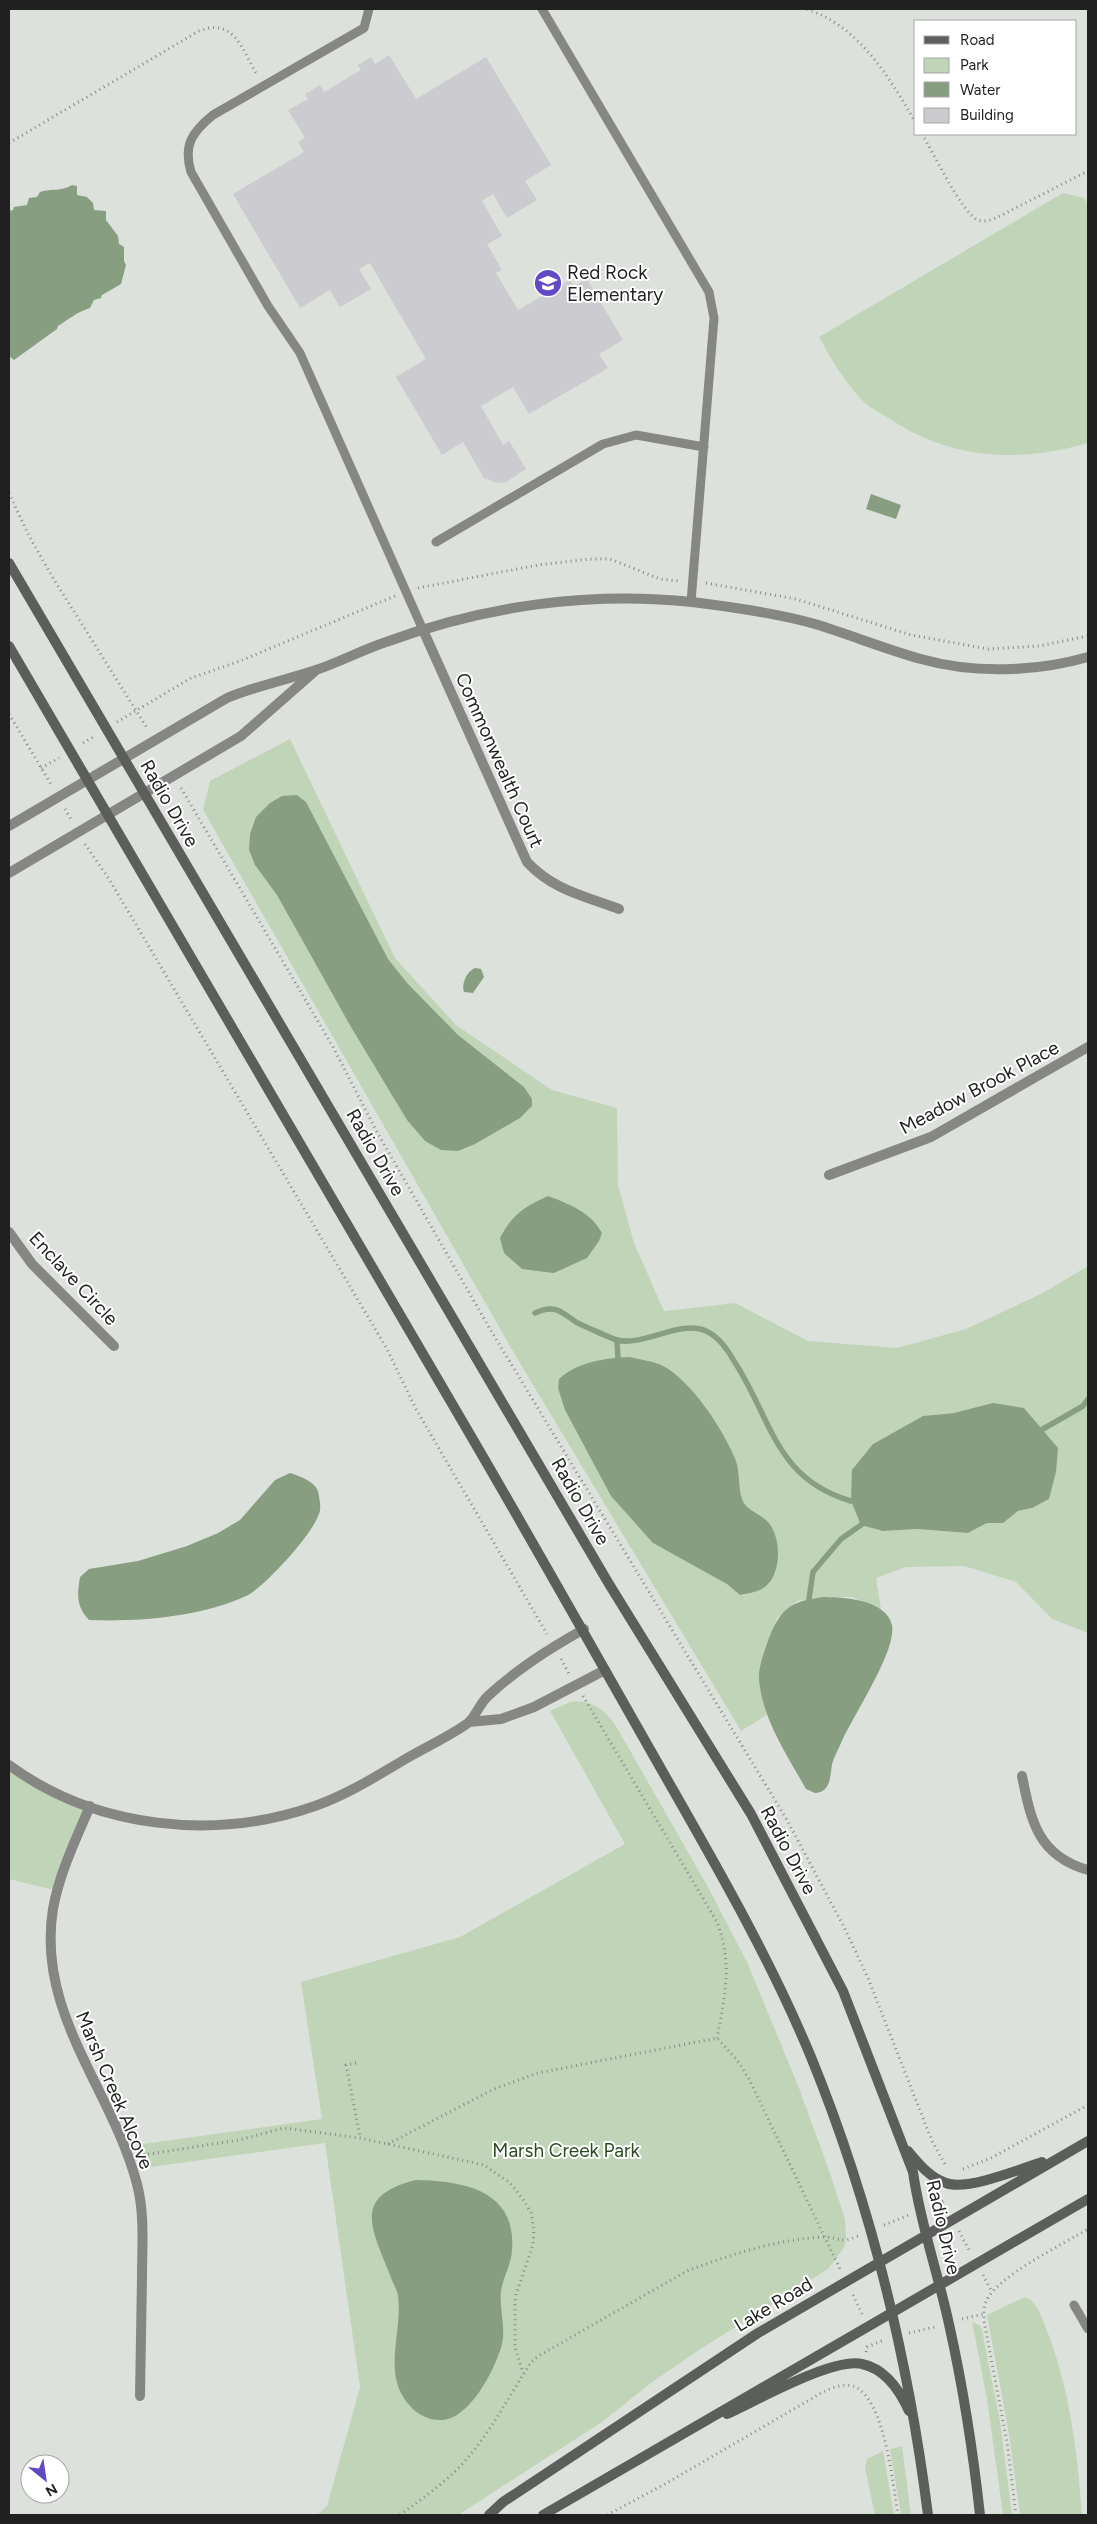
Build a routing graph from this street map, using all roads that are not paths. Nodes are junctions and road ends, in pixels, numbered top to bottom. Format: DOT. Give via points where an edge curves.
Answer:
graph roads {
  1 [pos="369,9"];
  2 [pos="542,9"];
  3 [pos="704,447"];
  4 [pos="436,542"];
  5 [pos="9,563"];
  6 [pos="691,602"];
  7 [pos="423,630"];
  8 [pos="9,646"];
  9 [pos="1088,658"];
  10 [pos="316,670"];
  11 [pos="123,757"];
  12 [pos="87,779"];
  13 [pos="145,794"];
  14 [pos="108,815"];
  15 [pos="9,826"];
  16 [pos="9,873"];
  17 [pos="619,909"];
  18 [pos="1088,1047"];
  19 [pos="829,1175"];
  20 [pos="9,1232"];
  21 [pos="114,1346"];
  22 [pos="584,1629"];
  23 [pos="605,1670"];
  24 [pos="469,1722"];
  25 [pos="9,1765"];
  26 [pos="1022,1776"];
  27 [pos="90,1806"];
  28 [pos="1088,1870"];
  29 [pos="1088,2141"];
  30 [pos="903,2146"];
  31 [pos="1065,2154"];
  32 [pos="1088,2199"];
  33 [pos="926,2234"];
  34 [pos="880,2260"];
  35 [pos="940,2284"];
  36 [pos="1074,2305"];
  37 [pos="893,2311"];
  38 [pos="1088,2329"];
  39 [pos="140,2396"];
  40 [pos="917,2432"];
  41 [pos="678,2436"];
  42 [pos="488,2515"];
  43 [pos="543,2515"];
  44 [pos="928,2515"];
  45 [pos="980,2515"];
  1 -- 7 [label="lane" via="364,28 197,128 189,145 188,159 191,172 268,306 300,353"];
  2 -- 3 [label="lane" via="709,292 714,318"];
  3 -- 4 [label="lane" via="636,435 603,444"];
  3 -- 6 [label="lane"];
  5 -- 11 [label="main road, Radio Drive"];
  6 -- 7 [label="street" via="590,599 540,604 495,610"];
  6 -- 9 [label="street" via="813,624 893,651 954,666 1017,669"];
  7 -- 10 [label="street"];
  7 -- 17 [label="street, Commonwealth Court" via="527,862 542,878 559,887"];
  8 -- 12 [label="main road"];
  10 -- 11 [label="street" via="227,698"];
  10 -- 13 [label="street" via="242,736"];
  11 -- 12 [label="street"];
  11 -- 13 [label="main road, Radio Drive"];
  12 -- 14 [label="main road"];
  12 -- 15 [label="street"];
  13 -- 14 [label="street"];
  13 -- 30 [label="main road, Radio Drive" via="604,1575 750,1814 843,1991"];
  14 -- 16 [label="street"];
  14 -- 22 [label="main road"];
  18 -- 19 [label="street, Meadow Brook Place" via="931,1137"];
  20 -- 21 [label="street, Enclave Circle" via="32,1264"];
  22 -- 23 [label="main road"];
  22 -- 24 [label="street" via="505,1681 485,1698"];
  23 -- 24 [label="street" via="501,1719"];
  23 -- 34 [label="main road" via="777,1979 831,2108"];
  24 -- 27 [label="street" via="355,1789 280,1817 237,1825 195,1826 120,1817"];
  25 -- 27 [label="street" via="49,1790"];
  26 -- 28 [label="street" via="1029,1812 1040,1838 1055,1855"];
  27 -- 39 [label="street, Marsh Creek Alcove" via="67,1862 53,1908 50,1957 60,2008 129,2157 138,2186 143,2225"];
  29 -- 31 [label="main road, Lake Road"];
  30 -- 31 [label="main road" via="925,2170 946,2184 982,2182"];
  30 -- 33 [label="main road, Radio Drive" via="913,2172"];
  31 -- 33 [label="main road, Lake Road"];
  32 -- 35 [label="main road"];
  33 -- 34 [label="main road, Lake Road"];
  33 -- 35 [label="main road, Radio Drive"];
  34 -- 37 [label="main road"];
  34 -- 42 [label="main road, Lake Road" via="690,2377"];
  35 -- 37 [label="main road"];
  35 -- 45 [label="main road, Radio Drive" via="970,2438"];
  36 -- 38 [label="lane"];
  37 -- 40 [label="main road"];
  37 -- 41 [label="main road"];
  40 -- 41 [label="main road" via="905,2402 889,2380 858,2363 837,2365"];
  40 -- 44 [label="main road"];
  41 -- 43 [label="main road"];
}
